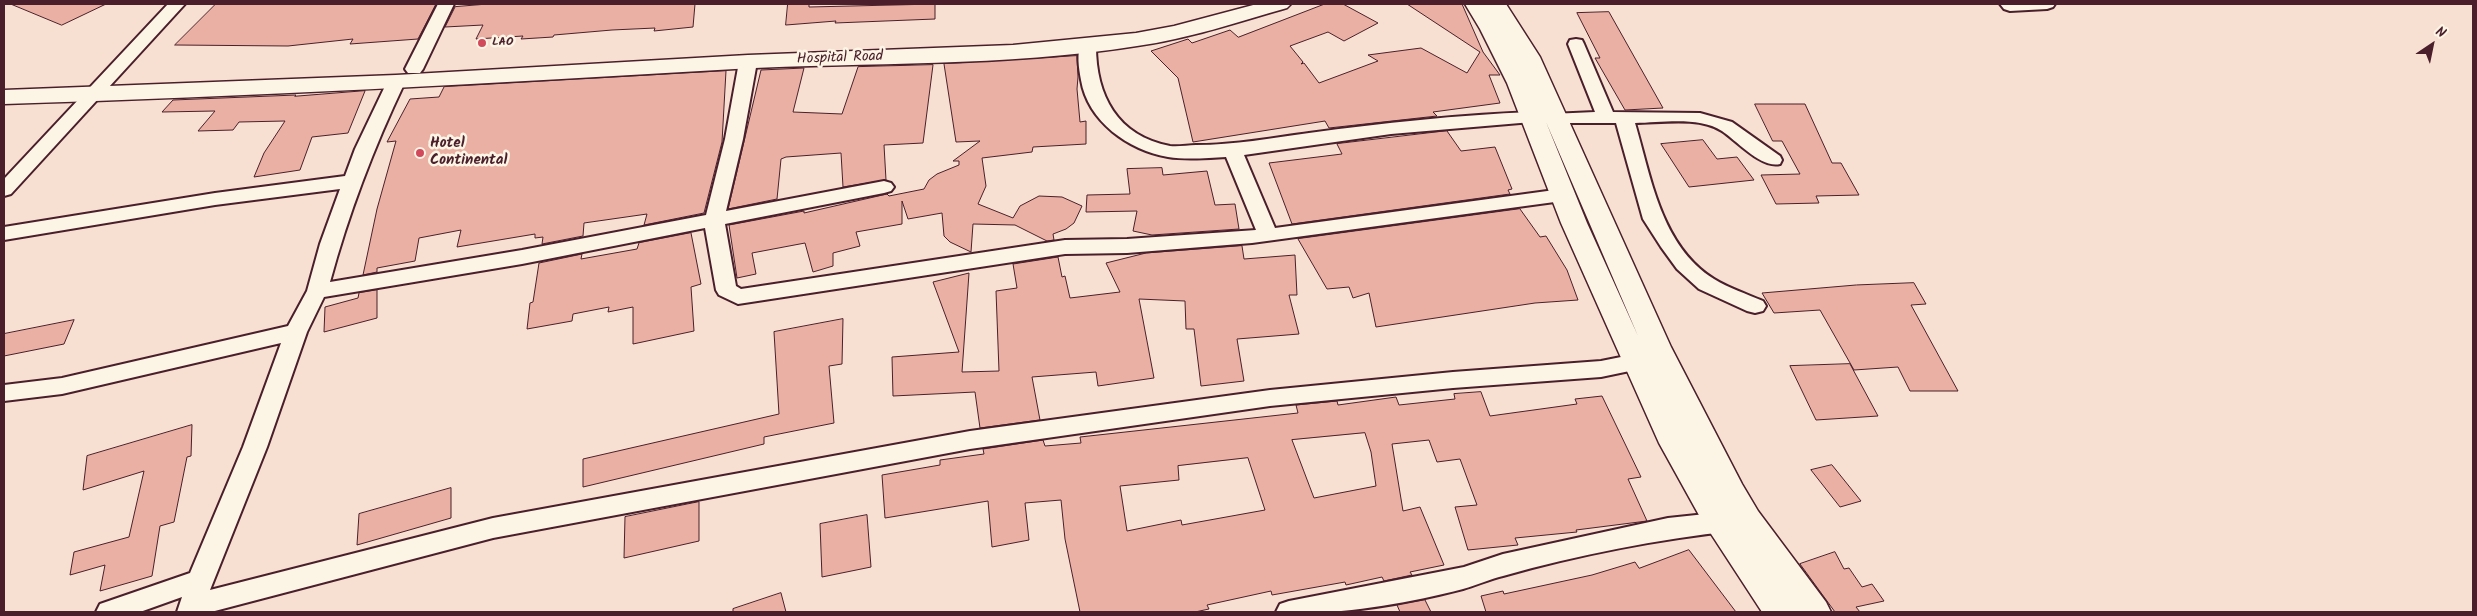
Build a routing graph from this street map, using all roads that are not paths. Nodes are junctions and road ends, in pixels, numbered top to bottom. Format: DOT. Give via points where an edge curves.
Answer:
graph roads {
  1 [pos="177,4"];
  2 [pos="446,4"];
  3 [pos="1232,4"];
  4 [pos="1280,4"];
  5 [pos="1475,4"];
  6 [pos="1496,4"];
  7 [pos="2008,4"];
  8 [pos="2047,4"];
  9 [pos="1576,44"];
  10 [pos="1088,46"];
  11 [pos="748,62"];
  12 [pos="405,73"];
  13 [pos="4,83"];
  14 [pos="99,86"];
  15 [pos="4,97"];
  16 [pos="1545,118"];
  17 [pos="1616,118"];
  18 [pos="1233,151"];
  19 [pos="1773,160"];
  20 [pos="353,181"];
  21 [pos="884,187"];
  22 [pos="4,190"];
  23 [pos="1562,195"];
  24 [pos="714,221"];
  25 [pos="4,233"];
  26 [pos="1268,235"];
  27 [pos="317,292"];
  28 [pos="1755,306"];
  29 [pos="296,332"];
  30 [pos="1636,362"];
  31 [pos="4,393"];
  32 [pos="1734,521"];
  33 [pos="200,580"];
  34 [pos="191,609"];
  35 [pos="109,612"];
  36 [pos="1289,612"];
  37 [pos="1780,612"];
  38 [pos="1814,612"];
  1 -- 14 [label="street"];
  2 -- 12 [label="street"];
  3 -- 12 [label="street, Hospital Road" via="1168,20 1084,33 752,50"];
  4 -- 10 [label="street, Hospital Road" via="1176,32"];
  5 -- 16 [label="street"];
  6 -- 16 [label="street" via="1529,56"];
  7 -- 8 [label="street"];
  9 -- 17 [label="street"];
  10 -- 11 [label="street, Hospital Road"];
  10 -- 18 [label="street" via="1087,67 1093,93 1107,119 1123,134 1141,144 1166,151"];
  11 -- 12 [label="street, Hospital Road"];
  11 -- 24 [label="street" via="734,140"];
  12 -- 14 [label="street"];
  12 -- 20 [label="street" via="364,149"];
  13 -- 14 [label="street"];
  14 -- 15 [label="street"];
  14 -- 22 [label="street"];
  16 -- 17 [label="street"];
  16 -- 18 [label="street" via="1466,120"];
  16 -- 23 [label="street"];
  16 -- 32 [label="street" via="1730,492"];
  17 -- 19 [label="street" via="1694,117 1713,121 1726,126"];
  17 -- 28 [label="street" via="1645,185 1653,219 1684,264 1706,284"];
  18 -- 26 [label="street"];
  20 -- 25 [label="street" via="215,199"];
  20 -- 27 [label="street"];
  21 -- 24 [label="street"];
  23 -- 26 [label="street"];
  23 -- 30 [label="street"];
  24 -- 26 [label="street" via="726,290 738,297 1065,247"];
  24 -- 27 [label="street" via="522,258"];
  27 -- 29 [label="street"];
  29 -- 31 [label="street" via="62,386"];
  29 -- 33 [label="street" via="255,447"];
  30 -- 32 [label="street" via="1675,444"];
  30 -- 34 [label="street" via="1601,369 1270,398 970,440 492,528"];
  32 -- 36 [label="street" via="1668,528 1503,565 1464,578"];
  32 -- 37 [label="street"];
  32 -- 38 [label="street"];
  33 -- 34 [label="street"];
  33 -- 35 [label="street"];
}
